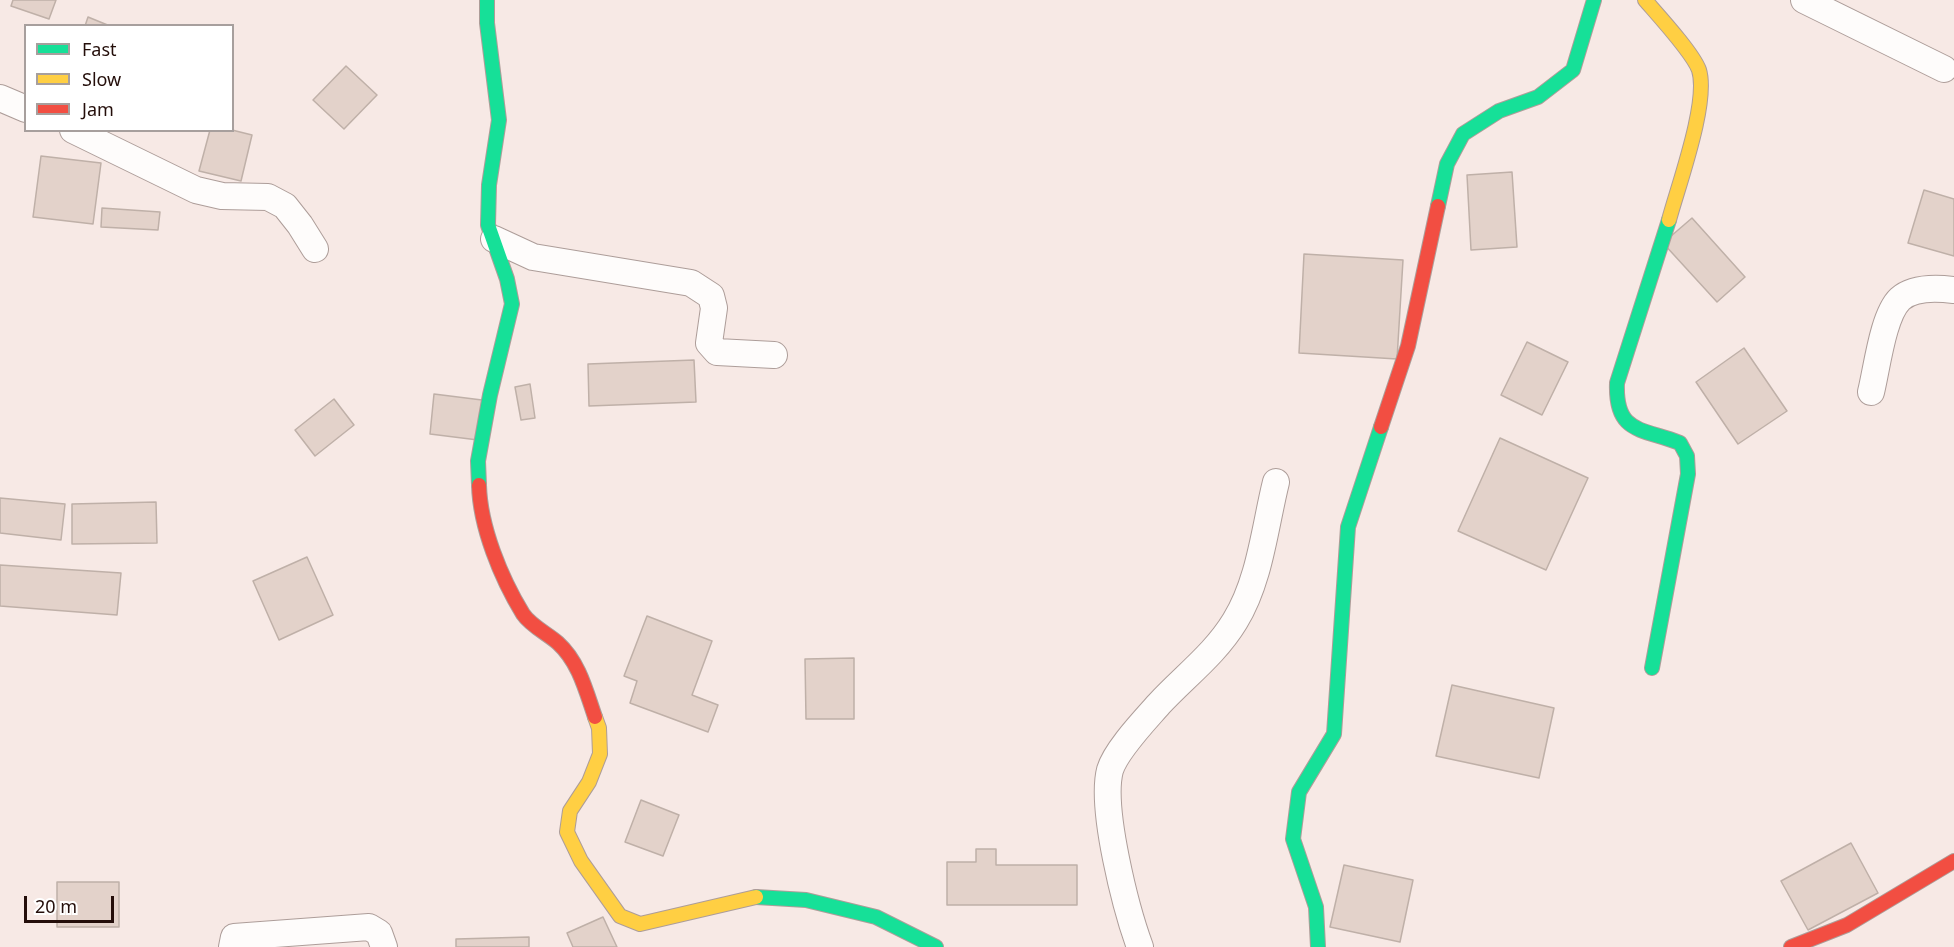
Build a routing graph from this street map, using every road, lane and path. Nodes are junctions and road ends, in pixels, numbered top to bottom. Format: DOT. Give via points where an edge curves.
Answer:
graph roads {
  1 [pos="487,0"];
  2 [pos="1594,0"];
  3 [pos="1645,0"];
  4 [pos="1804,0"];
  5 [pos="1944,69"];
  6 [pos="0,98"];
  7 [pos="24,108"];
  8 [pos="77,132"];
  9 [pos="494,239"];
  10 [pos="315,249"];
  11 [pos="1954,290"];
  12 [pos="774,355"];
  13 [pos="1871,392"];
  14 [pos="1276,482"];
  15 [pos="1652,668"];
  16 [pos="1954,861"];
  17 [pos="232,947"];
  18 [pos="384,947"];
  19 [pos="936,947"];
  20 [pos="1140,947"];
  21 [pos="1318,947"];
  22 [pos="1791,947"];
  1 -- 9 [label="street" via="499,120 489,185 488,225"];
  2 -- 21 [label="street" via="1573,70 1538,97 1499,111 1463,134 1447,164 1408,346 1348,527 1334,734 1299,792 1293,839 1316,907"];
  3 -- 15 [label="street" via="1699,70 1700,106 1614,402 1620,417 1636,429 1680,443 1687,456 1688,474"];
  4 -- 5 [label="street"];
  6 -- 7 [label="street"];
  8 -- 10 [label="street" via="196,190 222,196 268,197 285,206"];
  9 -- 12 [label="street" via="533,257 691,283 711,296 714,308 709,343 717,352"];
  9 -- 19 [label="street" via="512,304 478,461 479,504 488,539 524,616 560,645 577,668 599,728 600,754 589,782 570,811 567,832 581,861 620,916 640,924 751,897 806,900 876,917"];
  11 -- 13 [label="street" via="1919,290 1901,298 1890,316"];
  14 -- 20 [label="street" via="1252,580 1236,619 1214,651 1131,737 1111,768 1107,796 1131,924"];
  16 -- 22 [label="street" via="1847,926"];
  17 -- 18 [label="street" via="234,937 369,927 380,933"];
}
